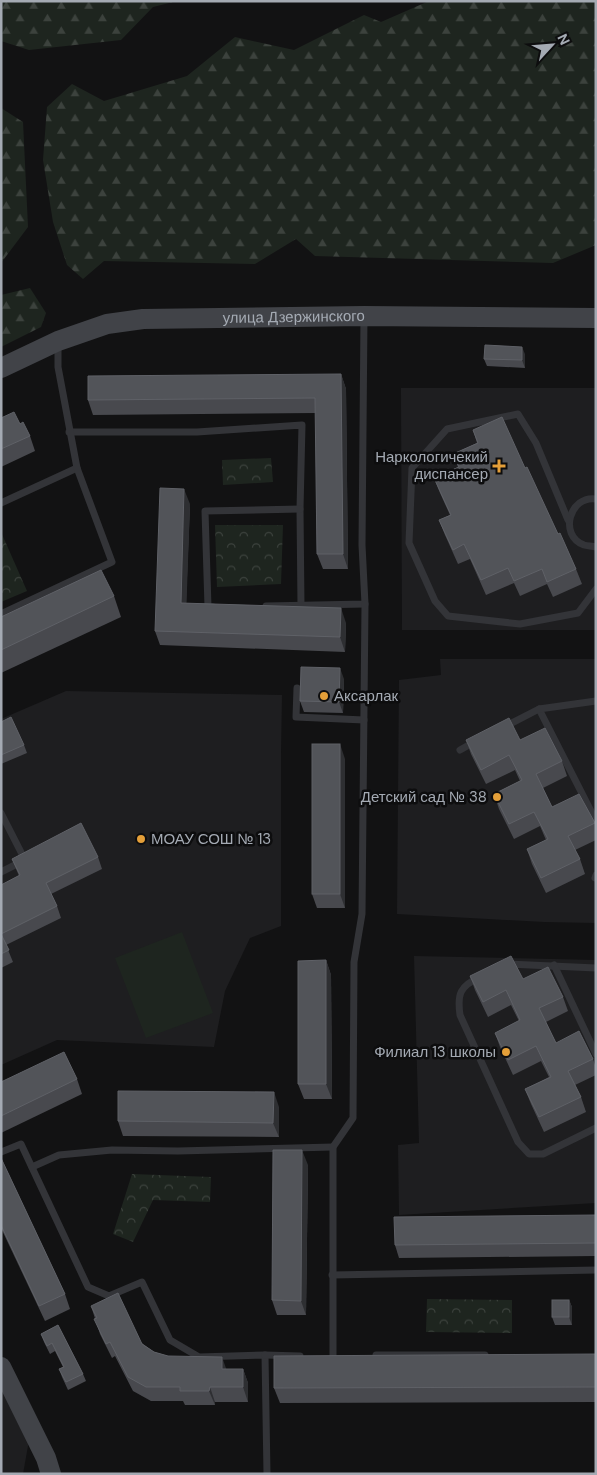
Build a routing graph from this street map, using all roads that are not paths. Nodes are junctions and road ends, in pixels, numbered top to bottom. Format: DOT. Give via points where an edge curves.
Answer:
graph roads {
  1 [pos="364,316"];
  2 [pos="596,318"];
  3 [pos="58,341"];
  4 [pos="1,368"];
  5 [pos="69,432"];
  6 [pos="77,468"];
  7 [pos="596,499"];
  8 [pos="1,502"];
  9 [pos="300,508"];
  10 [pos="568,520"];
  11 [pos="596,546"];
  12 [pos="596,589"];
  13 [pos="365,604"];
  14 [pos="255,606"];
  15 [pos="301,606"];
  16 [pos="218,607"];
  17 [pos="1,614"];
  18 [pos="297,688"];
  19 [pos="596,701"];
  20 [pos="539,709"];
  21 [pos="364,720"];
  22 [pos="499,730"];
  23 [pos="483,738"];
  24 [pos="460,750"];
  25 [pos="1,813"];
  26 [pos="596,821"];
  27 [pos="1,872"];
  28 [pos="554,966"];
  29 [pos="498,968"];
  30 [pos="596,968"];
  31 [pos="490,972"];
  32 [pos="596,1054"];
  33 [pos="596,1128"];
  34 [pos="333,1147"];
  35 [pos="1,1152"];
  36 [pos="32,1167"];
  37 [pos="596,1270"];
  38 [pos="332,1275"];
  39 [pos="265,1355"];
  40 [pos="490,1355"];
  41 [pos="310,1356"];
  42 [pos="342,1356"];
  43 [pos="368,1356"];
  44 [pos="1,1367"];
  45 [pos="51,1474"];
  46 [pos="267,1474"];
  1 -- 2 [label="main road, улица Дзержинского"];
  1 -- 3 [label="main road, улица Дзержинского" via="143,319 107,324"];
  1 -- 13 [label="lane" via="362,544"];
  3 -- 4 [label="main road, улица Дзержинского"];
  3 -- 5 [label="lane" via="58,367"];
  5 -- 6 [label="lane"];
  5 -- 9 [label="lane" via="197,432 302,425"];
  6 -- 8 [label="lane"];
  6 -- 17 [label="lane" via="112,562"];
  7 -- 10 [label="lane" via="589,498 575,506"];
  9 -- 15 [label="lane"];
  9 -- 16 [label="lane" via="205,511 208,607"];
  10 -- 11 [label="lane" via="572,535 582,544"];
  10 -- 12 [label="lane" via="536,443 518,414 447,429 412,468 409,543 435,601 448,616 520,624 578,613"];
  13 -- 15 [label="lane"];
  13 -- 21 [label="lane"];
  14 -- 15 [label="lane"];
  18 -- 21 [label="lane" via="296,717"];
  19 -- 20 [label="lane"];
  20 -- 22 [label="lane"];
  20 -- 26 [label="lane"];
  21 -- 34 [label="lane" via="362,914 354,962 353,1118"];
  23 -- 24 [label="lane"];
  25 -- 27 [label="lane" via="24,860"];
  28 -- 29 [label="lane" via="506,964"];
  28 -- 30 [label="lane"];
  28 -- 32 [label="lane"];
  31 -- 33 [label="lane" via="467,983 458,1000 460,1016 518,1142 529,1154 542,1154"];
  34 -- 36 [label="lane" via="112,1150 58,1155"];
  34 -- 38 [label="lane"];
  35 -- 36 [label="lane" via="21,1144"];
  36 -- 39 [label="lane" via="88,1287 109,1296 142,1282 170,1340 200,1357"];
  37 -- 38 [label="lane"];
  38 -- 42 [label="lane" via="329,1356"];
  39 -- 41 [label="lane"];
  39 -- 46 [label="lane"];
  40 -- 43 [label="lane"];
  44 -- 45 [label="main road"];
}
